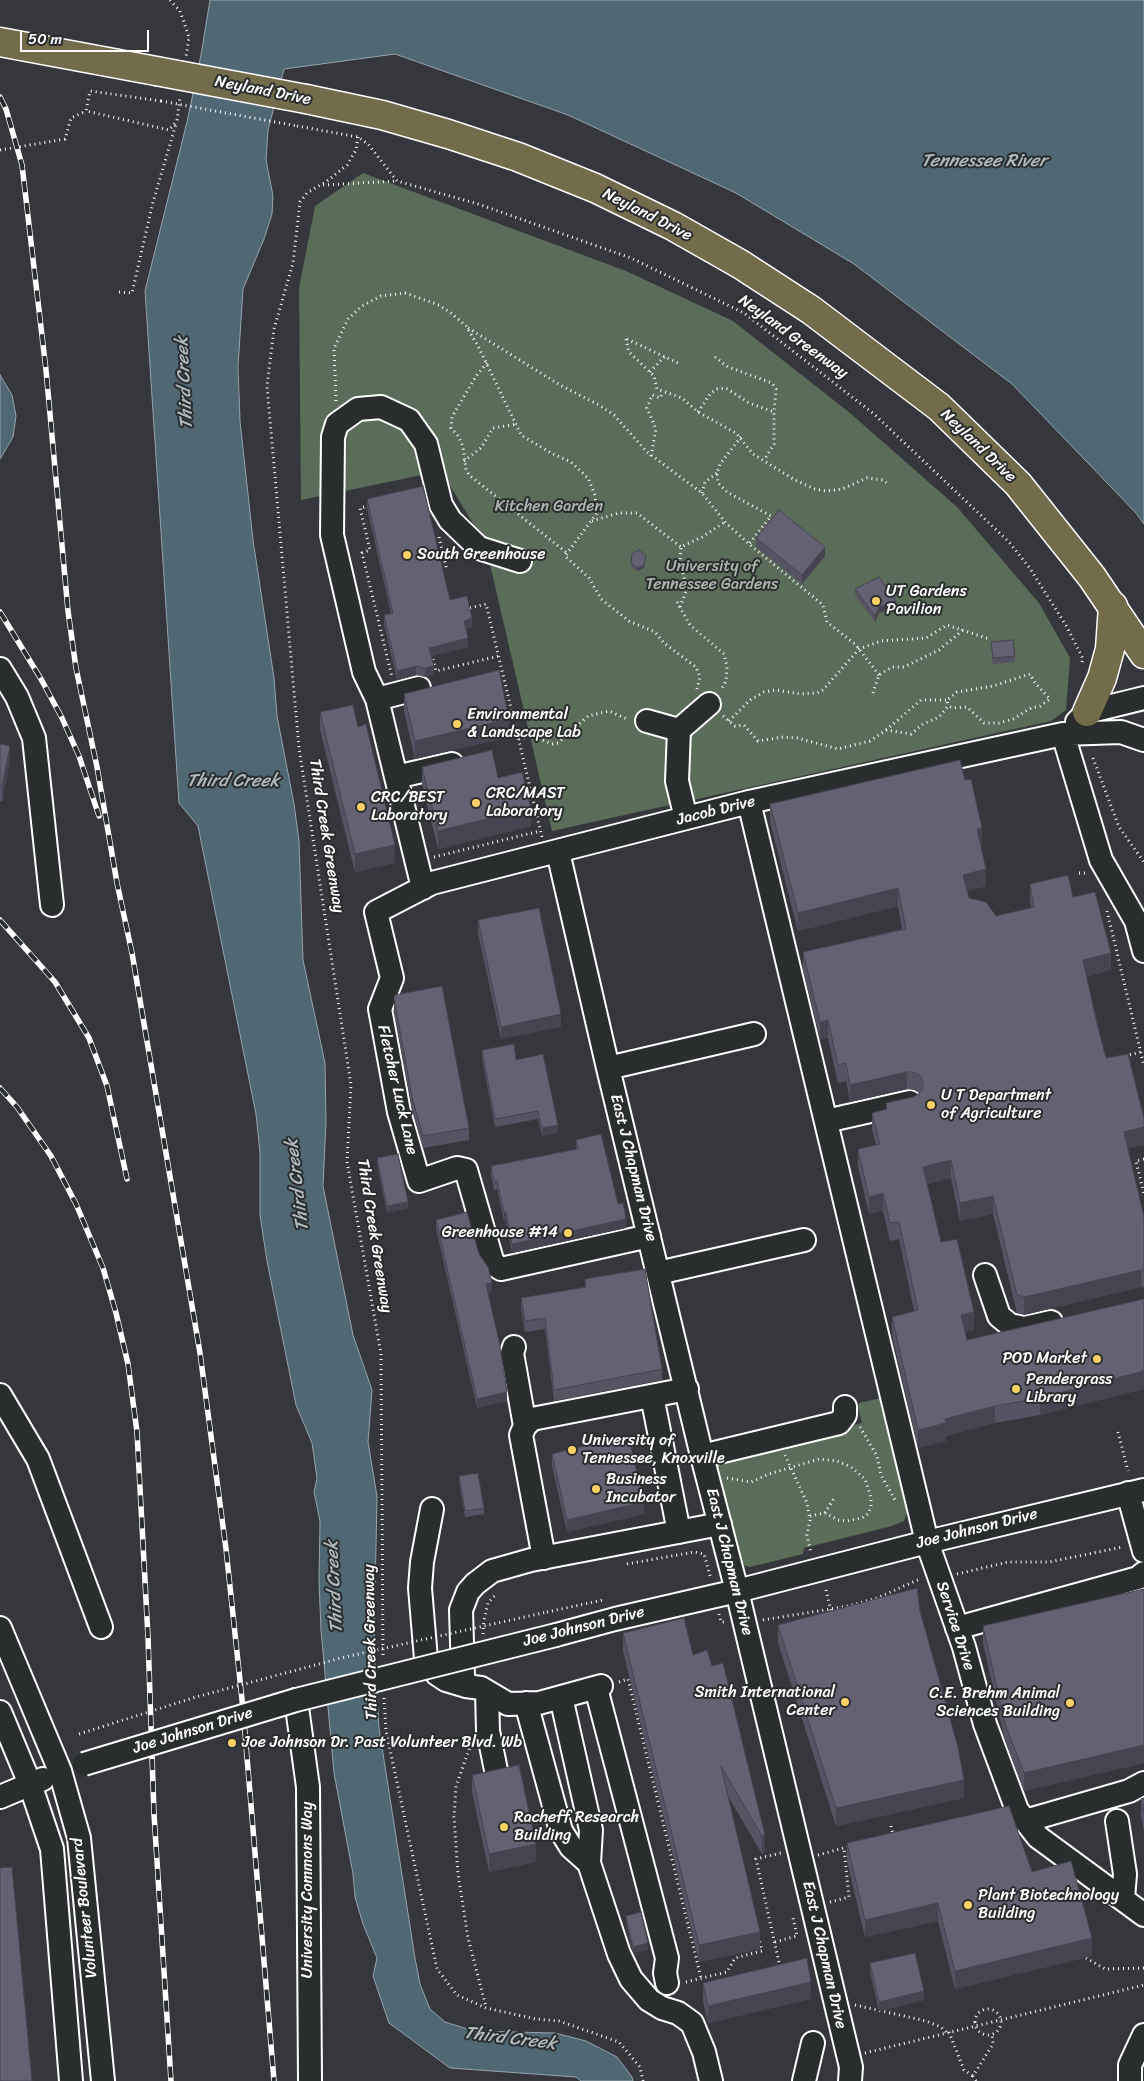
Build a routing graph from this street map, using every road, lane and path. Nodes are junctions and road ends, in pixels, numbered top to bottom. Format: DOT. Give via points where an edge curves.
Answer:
graph roads {
  1 [pos="0,42"];
  2 [pos="161,101"];
  3 [pos="86,111"];
  4 [pos="177,121"];
  5 [pos="358,137"];
  6 [pos="0,150"];
  7 [pos="397,181"];
  8 [pos="320,185"];
  9 [pos="119,292"];
  10 [pos="466,326"];
  11 [pos="665,356"];
  12 [pos="715,357"];
  13 [pos="486,363"];
  14 [pos="678,363"];
  15 [pos="650,372"];
  16 [pos="663,392"];
  17 [pos="698,412"];
  18 [pos="774,412"];
  19 [pos="337,424"];
  20 [pos="517,424"];
  21 [pos="741,437"];
  22 [pos="651,456"];
  23 [pos="764,460"];
  24 [pos="464,461"];
  25 [pos="717,474"];
  26 [pos="888,484"];
  27 [pos="702,493"];
  28 [pos="370,506"];
  29 [pos="591,522"];
  30 [pos="725,522"];
  31 [pos="438,535"];
  32 [pos="749,544"];
  33 [pos="681,547"];
  34 [pos="567,553"];
  35 [pos="520,561"];
  36 [pos="447,571"];
  37 [pos="677,602"];
  38 [pos="1113,606"];
  39 [pos="680,607"];
  40 [pos="470,608"];
  41 [pos="963,630"];
  42 [pos="989,639"];
  43 [pos="859,649"];
  44 [pos="1144,654"];
  45 [pos="499,656"];
  46 [pos="433,659"];
  47 [pos="1081,666"];
  48 [pos="0,669"];
  49 [pos="879,675"];
  50 [pos="699,685"];
  51 [pos="419,688"];
  52 [pos="873,693"];
  53 [pos="386,696"];
  54 [pos="1144,698"];
  55 [pos="947,700"];
  56 [pos="709,704"];
  57 [pos="948,706"];
  58 [pos="647,721"];
  59 [pos="729,721"];
  60 [pos="744,725"];
  61 [pos="1078,726"];
  62 [pos="679,730"];
  63 [pos="886,730"];
  64 [pos="519,739"];
  65 [pos="1144,740"];
  66 [pos="473,758"];
  67 [pos="396,777"];
  68 [pos="749,802"];
  69 [pos="684,810"];
  70 [pos="540,831"];
  71 [pos="552,853"];
  72 [pos="416,861"];
  73 [pos="1144,862"];
  74 [pos="428,886"];
  75 [pos="52,905"];
  76 [pos="1106,908"];
  77 [pos="376,912"];
  78 [pos="1144,951"];
  79 [pos="754,1034"];
  80 [pos="1141,1052"];
  81 [pos="1121,1057"];
  82 [pos="1144,1066"];
  83 [pos="608,1068"];
  84 [pos="910,1102"];
  85 [pos="826,1121"];
  86 [pos="1144,1159"];
  87 [pos="1144,1194"];
  88 [pos="649,1236"];
  89 [pos="804,1240"];
  90 [pos="658,1273"];
  91 [pos="985,1275"];
  92 [pos="1070,1317"];
  93 [pos="514,1347"];
  94 [pos="687,1389"];
  95 [pos="0,1395"];
  96 [pos="652,1396"];
  97 [pos="845,1411"];
  98 [pos="524,1426"];
  99 [pos="1118,1432"];
  100 [pos="779,1437"];
  101 [pos="702,1456"];
  102 [pos="791,1467"];
  103 [pos="720,1478"];
  104 [pos="1133,1485"];
  105 [pos="834,1498"];
  106 [pos="897,1502"];
  107 [pos="432,1510"];
  108 [pos="825,1513"];
  109 [pos="810,1516"];
  110 [pos="720,1524"];
  111 [pos="679,1532"];
  112 [pos="927,1542"];
  113 [pos="1144,1551"];
  114 [pos="812,1553"];
  115 [pos="544,1558"];
  116 [pos="1144,1573"];
  117 [pos="826,1590"];
  118 [pos="737,1591"];
  119 [pos="547,1612"];
  120 [pos="833,1618"];
  121 [pos="101,1627"];
  122 [pos="0,1628"];
  123 [pos="957,1628"];
  124 [pos="383,1662"];
  125 [pos="598,1687"];
  126 [pos="476,1689"];
  127 [pos="384,1692"];
  128 [pos="560,1697"];
  129 [pos="296,1700"];
  130 [pos="526,1703"];
  131 [pos="0,1712"];
  132 [pos="79,1734"];
  133 [pos="60,1771"];
  134 [pos="498,1775"];
  135 [pos="1144,1783"];
  136 [pos="30,1784"];
  137 [pos="0,1797"];
  138 [pos="1025,1821"];
  139 [pos="1117,1821"];
  140 [pos="891,1826"];
  141 [pos="885,1838"];
  142 [pos="858,1844"];
  143 [pos="844,1848"];
  144 [pos="791,1856"];
  145 [pos="589,1863"];
  146 [pos="1124,1899"];
  147 [pos="818,1909"];
  148 [pos="1144,1915"];
  149 [pos="759,1935"];
  150 [pos="775,1942"];
  151 [pos="1086,1958"];
  152 [pos="1144,1968"];
  153 [pos="782,1975"];
  154 [pos="701,1978"];
  155 [pos="667,1982"];
  156 [pos="1144,1985"];
  157 [pos="848,2006"];
  158 [pos="1000,2019"];
  159 [pos="976,2025"];
  160 [pos="948,2032"];
  161 [pos="992,2034"];
  162 [pos="1144,2035"];
  163 [pos="813,2043"];
  164 [pos="850,2068"];
  165 [pos="973,2076"];
  166 [pos="71,2081"];
  167 [pos="103,2081"];
  168 [pos="310,2081"];
  169 [pos="642,2081"];
  170 [pos="711,2081"];
  171 [pos="804,2081"];
  172 [pos="976,2081"];
  173 [pos="1130,2081"];
  1 -- 38 [label="main road, Neyland Drive, bridge" via="382,115 518,157 595,188 672,226 740,264 811,310 939,407 1018,484"];
  2 -- 5 [label="path, bridge"];
  3 -- 6 [label="path" via="71,118 65,139"];
  4 -- 9 [label="path" via="153,202 132,293"];
  5 -- 7 [label="path" via="368,144"];
  5 -- 8 [label="path, Third Creek Greenway" via="356,150 347,165"];
  7 -- 8 [label="path, Neyland Greenway"];
  7 -- 47 [label="path, Neyland Greenway" via="478,204 631,258 744,313 874,414 1009,542 1030,567 1067,627 1082,659"];
  8 -- 124 [label="path, Third Creek Greenway" via="300,202 293,262 274,329 267,386 299,748 351,1085 347,1162 381,1354"];
  10 -- 13 [label="path"];
  10 -- 19 [label="path" via="439,305 405,294 381,296 362,306 348,319 334,348"];
  10 -- 22 [label="path" via="614,415"];
  11 -- 14 [label="path"];
  11 -- 15 [label="path"];
  11 -- 15 [label="path" via="626,339 629,352"];
  12 -- 18 [label="path" via="728,367 772,383 776,389"];
  13 -- 20 [label="path"];
  13 -- 24 [label="path" via="452,417 451,428 463,447"];
  15 -- 16 [label="path" via="657,389"];
  16 -- 17 [label="path" via="682,398"];
  16 -- 22 [label="path" via="660,398 652,395 647,408 656,429"];
  17 -- 18 [label="path" via="710,394 726,388 750,403"];
  17 -- 21 [label="path"];
  18 -- 23 [label="path" via="774,444"];
  19 -- 35 [label="street" via="358,409 381,407 409,420 426,444 441,505 450,520 479,548"];
  19 -- 53 [label="street" via="333,437 332,535 364,672"];
  20 -- 24 [label="path" via="493,428 481,448"];
  20 -- 29 [label="path" via="521,435 571,462 588,478 597,503 597,512"];
  21 -- 23 [label="path" via="753,454"];
  21 -- 25 [label="path" via="720,464"];
  22 -- 27 [label="path"];
  23 -- 26 [label="path" via="815,490 842,489 868,478"];
  24 -- 34 [label="path" via="469,476"];
  25 -- 27 [label="path" via="705,482"];
  25 -- 32 [label="path" via="718,483 727,492 771,516"];
  27 -- 30 [label="path"];
  28 -- 53 [label="path" via="360,508 370,550 362,553"];
  29 -- 33 [label="path" via="619,513 637,513"];
  29 -- 34 [label="path"];
  30 -- 32 [label="path"];
  30 -- 33 [label="path" via="702,538"];
  31 -- 36 [label="path"];
  32 -- 43 [label="path" via="824,605 827,622"];
  33 -- 39 [label="path" via="680,561 687,589"];
  34 -- 50 [label="path" via="564,556 589,578 601,599 629,620 655,632 664,643 696,667 700,674"];
  37 -- 39 [label="path"];
  38 -- 44 [label="main road, Neyland Drive"];
  38 -- 61 [label="main road" via="1110,649 1102,678"];
  39 -- 56 [label="path" via="690,625 724,654 726,681"];
  40 -- 45 [label="path" via="486,604"];
  41 -- 42 [label="path"];
  41 -- 43 [label="path" via="947,625 926,638 881,641"];
  41 -- 49 [label="path" via="939,650"];
  43 -- 49 [label="path"];
  43 -- 59 [label="path" via="823,690 801,694 776,690 764,692 750,700"];
  45 -- 46 [label="path" via="436,671"];
  45 -- 64 [label="path"];
  48 -- 75 [label="street" via="18,697 34,738"];
  49 -- 52 [label="path"];
  51 -- 53 [label="street"];
  53 -- 67 [label="street"];
  54 -- 61 [label="street, Jacob Drive"];
  55 -- 57 [label="path"];
  55 -- 57 [label="path" via="957,692 993,686 1030,674 1050,699 999,723 984,723 968,707"];
  55 -- 63 [label="path" via="921,700"];
  56 -- 62 [label="street"];
  57 -- 63 [label="path" via="939,717 911,734"];
  58 -- 62 [label="street"];
  58 -- 64 [label="path" via="627,719 609,710 588,716 558,743 552,744 533,736"];
  60 -- 63 [label="path" via="758,741 798,738 838,749 870,741"];
  61 -- 65 [label="street, Jacob Drive" via="1121,732"];
  61 -- 68 [label="street, Jacob Drive"];
  61 -- 73 [label="path" via="1119,827"];
  61 -- 78 [label="street" via="1101,860 1136,921"];
  62 -- 69 [label="street" via="677,781"];
  64 -- 70 [label="path"];
  66 -- 67 [label="street"];
  67 -- 72 [label="street"];
  68 -- 71 [label="street, Jacob Drive"];
  68 -- 85 [label="street, Service Drive" via="796,955"];
  70 -- 71 [label="path"];
  70 -- 72 [label="path"];
  71 -- 74 [label="street, Jacob Drive"];
  71 -- 83 [label="street, East J Chapman Drive"];
  72 -- 74 [label="street"];
  74 -- 77 [label="street, Jacob Drive"];
  76 -- 80 [label="path"];
  77 -- 88 [label="street, Fletcher Luck Lane" via="392,978 380,1009 399,1112 419,1181 457,1168 466,1170 492,1260 501,1269"];
  79 -- 83 [label="street"];
  80 -- 81 [label="path"];
  80 -- 82 [label="path"];
  83 -- 88 [label="street, East J Chapman Drive"];
  84 -- 85 [label="street"];
  85 -- 112 [label="street, Service Drive"];
  86 -- 87 [label="path" via="1136,1161"];
  88 -- 90 [label="street, East J Chapman Drive"];
  89 -- 90 [label="street"];
  90 -- 94 [label="street, East J Chapman Drive"];
  91 -- 92 [label="street" via="1000,1316 1010,1325 1024,1328"];
  93 -- 98 [label="street" via="512,1353"];
  94 -- 96 [label="street"];
  94 -- 101 [label="street, East J Chapman Drive"];
  95 -- 121 [label="street" via="38,1459"];
  96 -- 98 [label="street" via="532,1419"];
  96 -- 111 [label="street"];
  97 -- 100 [label="street" via="839,1423"];
  97 -- 106 [label="path" via="860,1426 877,1456 881,1475"];
  98 -- 115 [label="street" via="521,1435"];
  99 -- 104 [label="path"];
  100 -- 101 [label="street"];
  100 -- 102 [label="path"];
  101 -- 110 [label="street, East J Chapman Drive"];
  102 -- 103 [label="path" via="751,1482"];
  102 -- 108 [label="path" via="818,1459 837,1461 865,1479 871,1498 868,1514 847,1521"];
  102 -- 109 [label="path"];
  104 -- 112 [label="street, Joe Johnson Drive"];
  104 -- 113 [label="street"];
  105 -- 108 [label="path"];
  107 -- 126 [label="street" via="420,1588 426,1659 436,1674 446,1680"];
  108 -- 109 [label="path"];
  109 -- 114 [label="path" via="807,1536"];
  110 -- 111 [label="street"];
  110 -- 118 [label="street, East J Chapman Drive"];
  111 -- 115 [label="street"];
  112 -- 118 [label="street, Joe Johnson Drive"];
  112 -- 123 [label="street, Service Drive"];
  115 -- 126 [label="street" via="492,1571 468,1592 461,1610 463,1676"];
  116 -- 123 [label="street" via="1138,1578"];
  117 -- 120 [label="path"];
  118 -- 129 [label="street, Joe Johnson Drive, bridge" via="633,1614"];
  118 -- 144 [label="street, East J Chapman Drive"];
  119 -- 132 [label="path, bridge" via="345,1657 196,1697"];
  122 -- 133 [label="street, Volunteer Boulevard"];
  123 -- 138 [label="street, Service Drive" via="985,1724 1017,1810"];
  125 -- 128 [label="street"];
  125 -- 154 [label="path" via="628,1679"];
  125 -- 155 [label="street" via="667,1958"];
  126 -- 130 [label="street" via="508,1704"];
  126 -- 134 [label="street"];
  127 -- 169 [label="path, Third Creek Greenway" via="386,1731 437,1969 457,1995 486,2008 536,2019 559,2020 619,2042 640,2067"];
  128 -- 130 [label="street"];
  128 -- 145 [label="street" via="591,1830"];
  129 -- 133 [label="street, Joe Johnson Drive, bridge"];
  129 -- 168 [label="street, University Commons Way" via="308,1787"];
  130 -- 145 [label="street" via="561,1831 571,1847"];
  131 -- 136 [label="street, Volunteer Boulevard"];
  133 -- 136 [label="street, Joe Johnson Drive"];
  133 -- 167 [label="street, Volunteer Boulevard" via="80,1838"];
  135 -- 138 [label="street" via="1129,1791"];
  136 -- 137 [label="street, Joe Johnson Drive"];
  136 -- 166 [label="street, Volunteer Boulevard" via="52,1849"];
  138 -- 146 [label="street, Service Drive" via="1038,1837"];
  139 -- 146 [label="street" via="1125,1874"];
  140 -- 141 [label="path" via="894,1835"];
  142 -- 143 [label="path"];
  143 -- 144 [label="path"];
  143 -- 147 [label="path" via="849,1897"];
  144 -- 147 [label="street, East J Chapman Drive"];
  144 -- 150 [label="path" via="756,1859"];
  145 -- 170 [label="street" via="619,1954 631,1979 649,2000 692,2023"];
  146 -- 148 [label="street, Service Drive"];
  147 -- 150 [label="path" via="793,1918 797,1936"];
  147 -- 164 [label="street, East J Chapman Drive"];
  149 -- 154 [label="path" via="762,1950 735,1958 726,1972"];
  150 -- 153 [label="path"];
  151 -- 152 [label="path" via="1105,1969"];
  154 -- 155 [label="path" via="676,1986"];
  156 -- 158 [label="path"];
  157 -- 160 [label="path" via="870,2007 878,2012 926,2021"];
  158 -- 159 [label="path"];
  158 -- 159 [label="path" via="995,2011 987,2009 977,2016"];
  158 -- 161 [label="path" via="998,2030"];
  159 -- 160 [label="path"];
  159 -- 161 [label="path" via="982,2034"];
  160 -- 164 [label="path"];
  160 -- 165 [label="path" via="964,2070"];
  161 -- 165 [label="path" via="993,2044"];
  162 -- 173 [label="street" via="1130,2065"];
  163 -- 171 [label="street"];
  165 -- 172 [label="path"];
}
